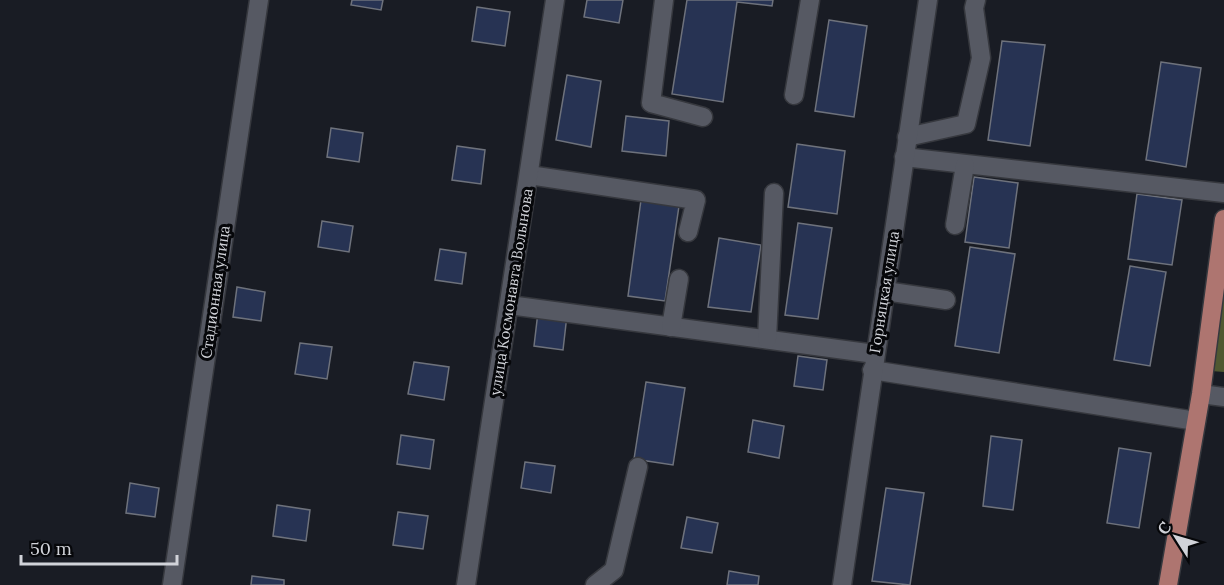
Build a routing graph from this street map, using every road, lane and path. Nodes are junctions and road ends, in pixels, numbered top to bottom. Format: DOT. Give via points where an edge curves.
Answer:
graph roads {
  1 [pos="258,0"];
  2 [pos="555,0"];
  3 [pos="664,0"];
  4 [pos="810,0"];
  5 [pos="928,0"];
  6 [pos="976,0"];
  7 [pos="794,95"];
  8 [pos="703,117"];
  9 [pos="907,137"];
  10 [pos="904,158"];
  11 [pos="965,165"];
  12 [pos="529,175"];
  13 [pos="774,193"];
  14 [pos="1224,194"];
  15 [pos="1224,219"];
  16 [pos="955,225"];
  17 [pos="688,232"];
  18 [pos="679,279"];
  19 [pos="885,291"];
  20 [pos="946,300"];
  21 [pos="509,306"];
  22 [pos="672,327"];
  23 [pos="767,339"];
  24 [pos="874,362"];
  25 [pos="1201,394"];
  26 [pos="1224,397"];
  27 [pos="1196,421"];
  28 [pos="638,467"];
  29 [pos="172,585"];
  30 [pos="466,585"];
  31 [pos="596,585"];
  32 [pos="842,585"];
  33 [pos="1168,585"];
  1 -- 29 [label="street, Стадионная улица"];
  2 -- 12 [label="street, улица Космонавта Волынова"];
  3 -- 8 [label="street" via="651,103"];
  4 -- 7 [label="street"];
  5 -- 9 [label="street, Горняцкая улица"];
  6 -- 9 [label="street" via="981,58 966,124"];
  9 -- 10 [label="street, Горняцкая улица"];
  10 -- 11 [label="street"];
  10 -- 19 [label="street, Горняцкая улица"];
  11 -- 14 [label="street"];
  11 -- 16 [label="street"];
  12 -- 17 [label="street" via="696,200"];
  12 -- 21 [label="street, улица Космонавта Волынова"];
  13 -- 23 [label="street"];
  15 -- 25 [label="main road"];
  18 -- 22 [label="street"];
  19 -- 20 [label="street"];
  19 -- 24 [label="street, Горняцкая улица"];
  21 -- 22 [label="street"];
  21 -- 30 [label="street, улица Космонавта Волынова"];
  22 -- 23 [label="street"];
  23 -- 24 [label="street"];
  24 -- 27 [label="street"];
  24 -- 32 [label="street, Горняцкая улица"];
  25 -- 26 [label="street"];
  25 -- 27 [label="main road"];
  27 -- 33 [label="main road"];
  28 -- 31 [label="street" via="614,570"];
}
